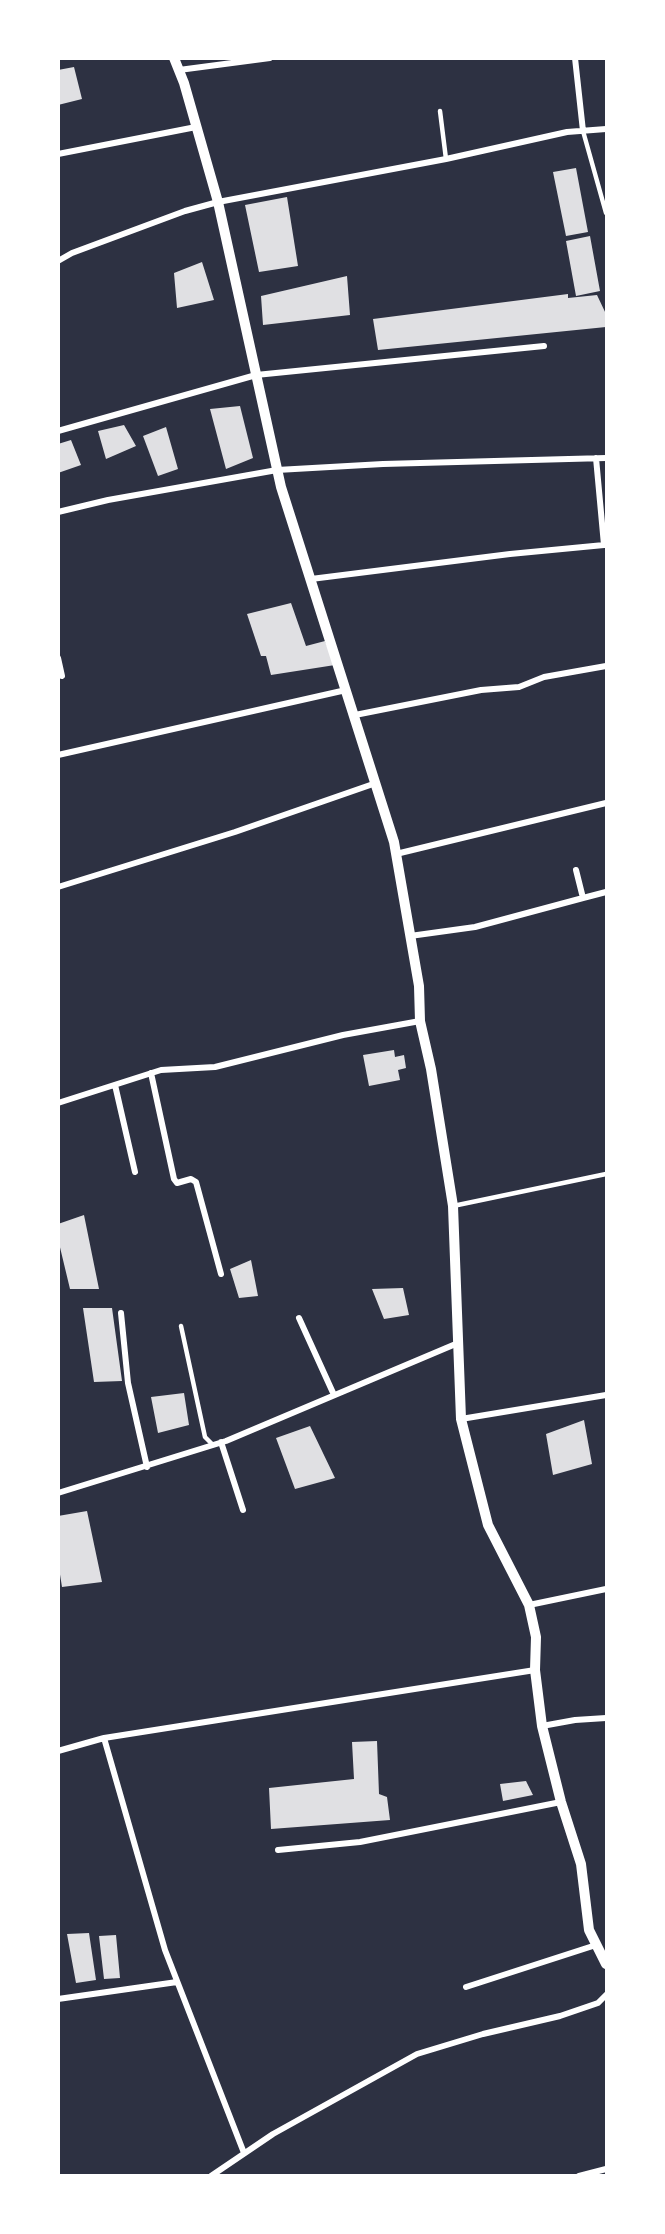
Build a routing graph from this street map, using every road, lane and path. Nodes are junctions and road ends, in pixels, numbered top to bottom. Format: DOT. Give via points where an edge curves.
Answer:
graph roads {
  1 [pos="174,58"];
  2 [pos="270,58"];
  3 [pos="575,58"];
  4 [pos="179,70"];
  5 [pos="440,111"];
  6 [pos="196,127"];
  7 [pos="606,129"];
  8 [pos="583,131"];
  9 [pos="58,154"];
  10 [pos="446,159"];
  11 [pos="218,202"];
  12 [pos="606,213"];
  13 [pos="58,261"];
  14 [pos="544,346"];
  15 [pos="256,375"];
  16 [pos="58,431"];
  17 [pos="596,458"];
  18 [pos="606,458"];
  19 [pos="277,470"];
  20 [pos="58,512"];
  21 [pos="605,545"];
  22 [pos="311,579"];
  23 [pos="58,658"];
  24 [pos="606,666"];
  25 [pos="62,676"];
  26 [pos="347,690"];
  27 [pos="355,715"];
  28 [pos="58,755"];
  29 [pos="376,783"];
  30 [pos="606,803"];
  31 [pos="396,854"];
  32 [pos="576,870"];
  33 [pos="58,887"];
  34 [pos="606,892"];
  35 [pos="583,898"];
  36 [pos="410,936"];
  37 [pos="420,1021"];
  38 [pos="151,1074"];
  39 [pos="115,1085"];
  40 [pos="58,1103"];
  41 [pos="135,1172"];
  42 [pos="606,1174"];
  43 [pos="453,1206"];
  44 [pos="221,1274"];
  45 [pos="121,1313"];
  46 [pos="299,1318"];
  47 [pos="182,1326"];
  48 [pos="458,1343"];
  49 [pos="334,1395"];
  50 [pos="606,1395"];
  51 [pos="461,1419"];
  52 [pos="221,1442"];
  53 [pos="213,1445"];
  54 [pos="147,1467"];
  55 [pos="58,1493"];
  56 [pos="243,1510"];
  57 [pos="606,1590"];
  58 [pos="529,1605"];
  59 [pos="535,1670"];
  60 [pos="606,1718"];
  61 [pos="542,1726"];
  62 [pos="104,1738"];
  63 [pos="58,1751"];
  64 [pos="561,1802"];
  65 [pos="278,1850"];
  66 [pos="596,1944"];
  67 [pos="606,1964"];
  68 [pos="177,1982"];
  69 [pos="466,1987"];
  70 [pos="606,1995"];
  71 [pos="58,2000"];
  72 [pos="244,2153"];
  73 [pos="606,2169"];
  74 [pos="211,2175"];
  75 [pos="579,2175"];
  1 -- 4 [label="street"];
  2 -- 4 [label="street"];
  3 -- 8 [label="street"];
  4 -- 6 [label="street"];
  5 -- 10 [label="lane"];
  6 -- 9 [label="street"];
  6 -- 11 [label="street"];
  7 -- 8 [label="street"];
  8 -- 10 [label="street"];
  8 -- 12 [label="lane"];
  10 -- 11 [label="street"];
  11 -- 13 [label="street"];
  11 -- 15 [label="street"];
  14 -- 15 [label="street"];
  15 -- 16 [label="street"];
  15 -- 19 [label="street"];
  17 -- 18 [label="street"];
  17 -- 19 [label="street"];
  17 -- 21 [label="street"];
  19 -- 20 [label="street"];
  19 -- 22 [label="street"];
  21 -- 22 [label="street"];
  22 -- 26 [label="street"];
  23 -- 25 [label="street"];
  24 -- 27 [label="street" via="519,687 481,690"];
  26 -- 27 [label="street"];
  26 -- 28 [label="street"];
  27 -- 29 [label="street"];
  29 -- 31 [label="street"];
  29 -- 33 [label="street"];
  30 -- 31 [label="street"];
  31 -- 36 [label="street"];
  32 -- 35 [label="street"];
  34 -- 35 [label="street"];
  35 -- 36 [label="street" via="475,927"];
  36 -- 37 [label="street"];
  37 -- 38 [label="street" via="343,1035 215,1067"];
  37 -- 43 [label="street"];
  38 -- 39 [label="street"];
  38 -- 44 [label="street" via="174,1179 177,1183 191,1179 196,1182"];
  39 -- 40 [label="street"];
  39 -- 41 [label="street"];
  42 -- 43 [label="lane"];
  43 -- 48 [label="street"];
  45 -- 54 [label="street" via="128,1383"];
  46 -- 49 [label="street"];
  47 -- 53 [label="lane" via="205,1437"];
  48 -- 49 [label="street"];
  48 -- 51 [label="street"];
  49 -- 52 [label="street"];
  50 -- 51 [label="street"];
  51 -- 58 [label="street" via="488,1525"];
  52 -- 53 [label="street"];
  52 -- 56 [label="street"];
  53 -- 54 [label="street"];
  54 -- 55 [label="street"];
  57 -- 58 [label="street"];
  58 -- 59 [label="street" via="536,1637"];
  59 -- 61 [label="street"];
  59 -- 62 [label="street"];
  60 -- 61 [label="street"];
  61 -- 64 [label="street"];
  62 -- 63 [label="street"];
  62 -- 68 [label="street"];
  64 -- 65 [label="street" via="360,1842"];
  64 -- 66 [label="street" via="581,1864 589,1930"];
  66 -- 67 [label="street"];
  66 -- 69 [label="street"];
  68 -- 71 [label="street"];
  68 -- 72 [label="street"];
  70 -- 72 [label="street" via="598,2003 560,2016 417,2054"];
  72 -- 74 [label="street"];
  73 -- 75 [label="street"];
}
